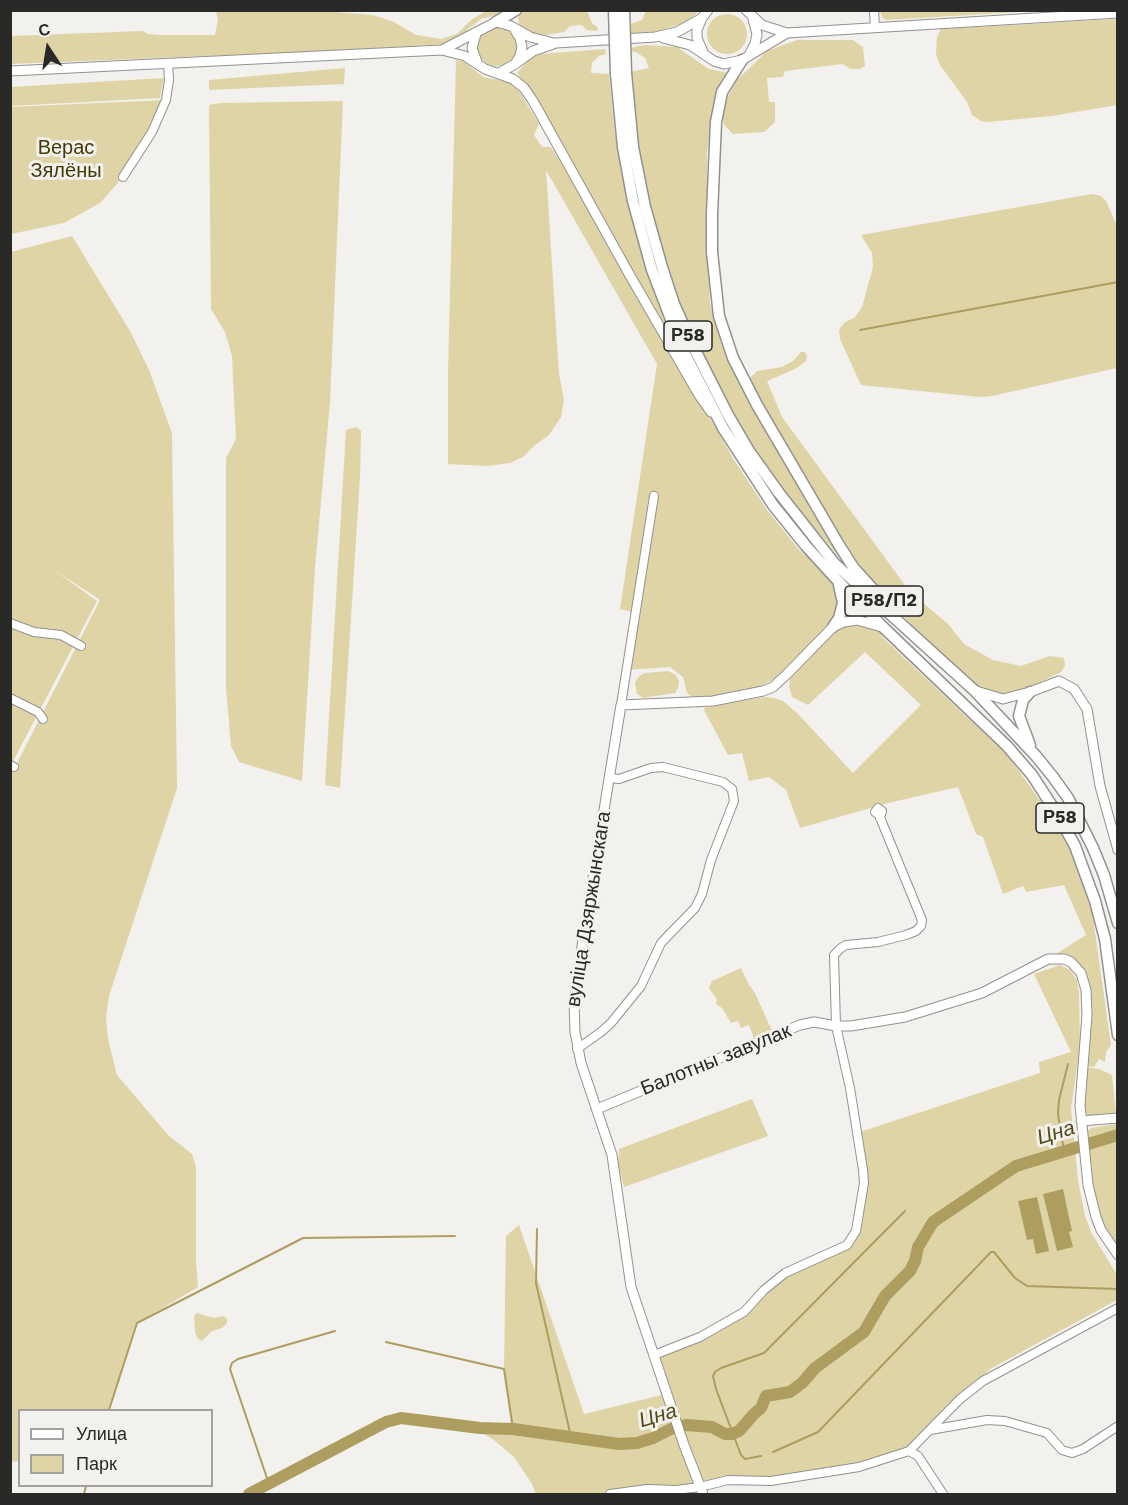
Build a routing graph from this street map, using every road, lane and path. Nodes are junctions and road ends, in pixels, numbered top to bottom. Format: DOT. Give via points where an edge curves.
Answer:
graph roads {
  1 [pos="516,10"];
  2 [pos="614,10"];
  3 [pos="624,10"];
  4 [pos="746,10"];
  5 [pos="874,10"];
  6 [pos="706,12"];
  7 [pos="1118,13"];
  8 [pos="753,19"];
  9 [pos="496,22"];
  10 [pos="875,28"];
  11 [pos="515,30"];
  12 [pos="787,33"];
  13 [pos="476,34"];
  14 [pos="658,37"];
  15 [pos="556,43"];
  16 [pos="442,50"];
  17 [pos="704,54"];
  18 [pos="746,57"];
  19 [pos="168,63"];
  20 [pos="479,64"];
  21 [pos="515,64"];
  22 [pos="10,71"];
  23 [pos="499,73"];
  24 [pos="621,73"];
  25 [pos="123,177"];
  26 [pos="723,428"];
  27 [pos="654,496"];
  28 [pos="838,582"];
  29 [pos="10,623"];
  30 [pos="833,627"];
  31 [pos="884,628"];
  32 [pos="81,646"];
  33 [pos="934,654"];
  34 [pos="975,691"];
  35 [pos="1030,692"];
  36 [pos="10,698"];
  37 [pos="621,705"];
  38 [pos="43,719"];
  39 [pos="1036,756"];
  40 [pos="609,778"];
  41 [pos="880,818"];
  42 [pos="1118,850"];
  43 [pos="1118,923"];
  44 [pos="836,1026"];
  45 [pos="1118,1035"];
  46 [pos="577,1049"];
  47 [pos="597,1109"];
  48 [pos="1118,1118"];
  49 [pos="1081,1121"];
  50 [pos="1118,1255"];
  51 [pos="1118,1308"];
  52 [pos="654,1356"];
  53 [pos="1118,1426"];
  54 [pos="929,1430"];
  55 [pos="909,1451"];
  56 [pos="702,1491"];
  57 [pos="610,1494"];
  58 [pos="943,1494"];
  1 -- 9 [label="highway"];
  2 -- 24 [label="highway, Р58, bridge"];
  3 -- 24 [label="highway, Р58, bridge"];
  4 -- 8 [label="main road"];
  5 -- 10 [label="street"];
  6 -- 14 [label="main road" via="676,32"];
  6 -- 17 [label="main road" via="697,38"];
  7 -- 10 [label="main road"];
  8 -- 12 [label="main road"];
  8 -- 18 [label="main road, Р58/П2" via="757,34"];
  9 -- 11 [label="main road"];
  9 -- 13 [label="main road"];
  10 -- 12 [label="main road"];
  11 -- 15 [label="main road"];
  11 -- 21 [label="main road" via="522,47"];
  12 -- 18 [label="main road"];
  13 -- 16 [label="main road"];
  13 -- 20 [label="main road" via="472,48"];
  14 -- 15 [label="main road"];
  14 -- 17 [label="main road" via="675,39"];
  15 -- 21 [label="main road" via="533,51"];
  16 -- 19 [label="main road"];
  16 -- 20 [label="main road"];
  17 -- 18 [label="main road" via="724,64"];
  18 -- 33 [label="highway, Р58/П2" via="722,92 715,137 712,252 724,335 758,405 848,560"];
  19 -- 22 [label="main road"];
  19 -- 25 [label="street" via="166,100 152,132"];
  20 -- 23 [label="main road"];
  21 -- 23 [label="main road"];
  23 -- 26 [label="main road" via="513,79 533,100 693,386"];
  24 -- 26 [label="highway, Р58" via="625,158 652,270 682,348"];
  24 -- 33 [label="highway, Р58" via="645,207 662,267 674,304 728,415 779,494 835,564"];
  26 -- 28 [label="highway, Р58" via="773,506"];
  27 -- 37 [label="street, вуліца Дзяржынскага"];
  28 -- 30 [label="highway" via="843,603"];
  28 -- 31 [label="highway, Р58"];
  29 -- 32 [label="street" via="34,632 62,635"];
  30 -- 31 [label="main road" via="857,620"];
  30 -- 37 [label="main road" via="773,687 763,691 713,701"];
  31 -- 45 [label="highway, Р58" via="1007,746 1058,815 1075,846 1095,902 1105,939"];
  33 -- 34 [label="highway, Р58"];
  34 -- 35 [label="main road" via="1003,699"];
  34 -- 39 [label="highway, Р58"];
  35 -- 39 [label="highway" via="1023,700 1019,716"];
  35 -- 42 [label="main road" via="1059,681 1080,696"];
  36 -- 38 [label="street" via="39,712"];
  37 -- 40 [label="main road, вуліца Дзяржынскага"];
  39 -- 43 [label="highway, Р58" via="1081,823 1104,875"];
  40 -- 46 [label="main road, вуліца Дзяржынскага" via="574,1002"];
  40 -- 46 [label="street" via="663,767 723,782 732,789 734,801 695,908 661,943 641,986 617,1015"];
  41 -- 44 [label="street" via="920,912 921,926 896,939 846,945 834,955"];
  44 -- 47 [label="main road, Балотны завулак" via="814,1022 800,1025"];
  44 -- 49 [label="main road, Балотны завулак" via="918,1013 982,993 1048,960 1064,959 1081,973 1086,990"];
  44 -- 52 [label="street" via="864,1183 852,1239 847,1245 785,1273 744,1312 700,1337"];
  46 -- 47 [label="main road, вуліца Дзяржынскага"];
  47 -- 52 [label="main road, вуліца Дзяржынскага" via="612,1155 629,1278"];
  48 -- 49 [label="main road"];
  49 -- 50 [label="main road, Балотны завулак" via="1083,1158 1095,1217"];
  51 -- 54 [label="street" via="983,1381"];
  52 -- 56 [label="main road, вуліца Дзяржынскага"];
  53 -- 54 [label="street" via="1072,1453 1062,1450 1047,1433 1005,1421 987,1420"];
  54 -- 55 [label="street"];
  55 -- 56 [label="street" via="859,1467 771,1481 728,1480"];
  55 -- 58 [label="street" via="918,1456"];
  56 -- 57 [label="street" via="647,1489"];
}
